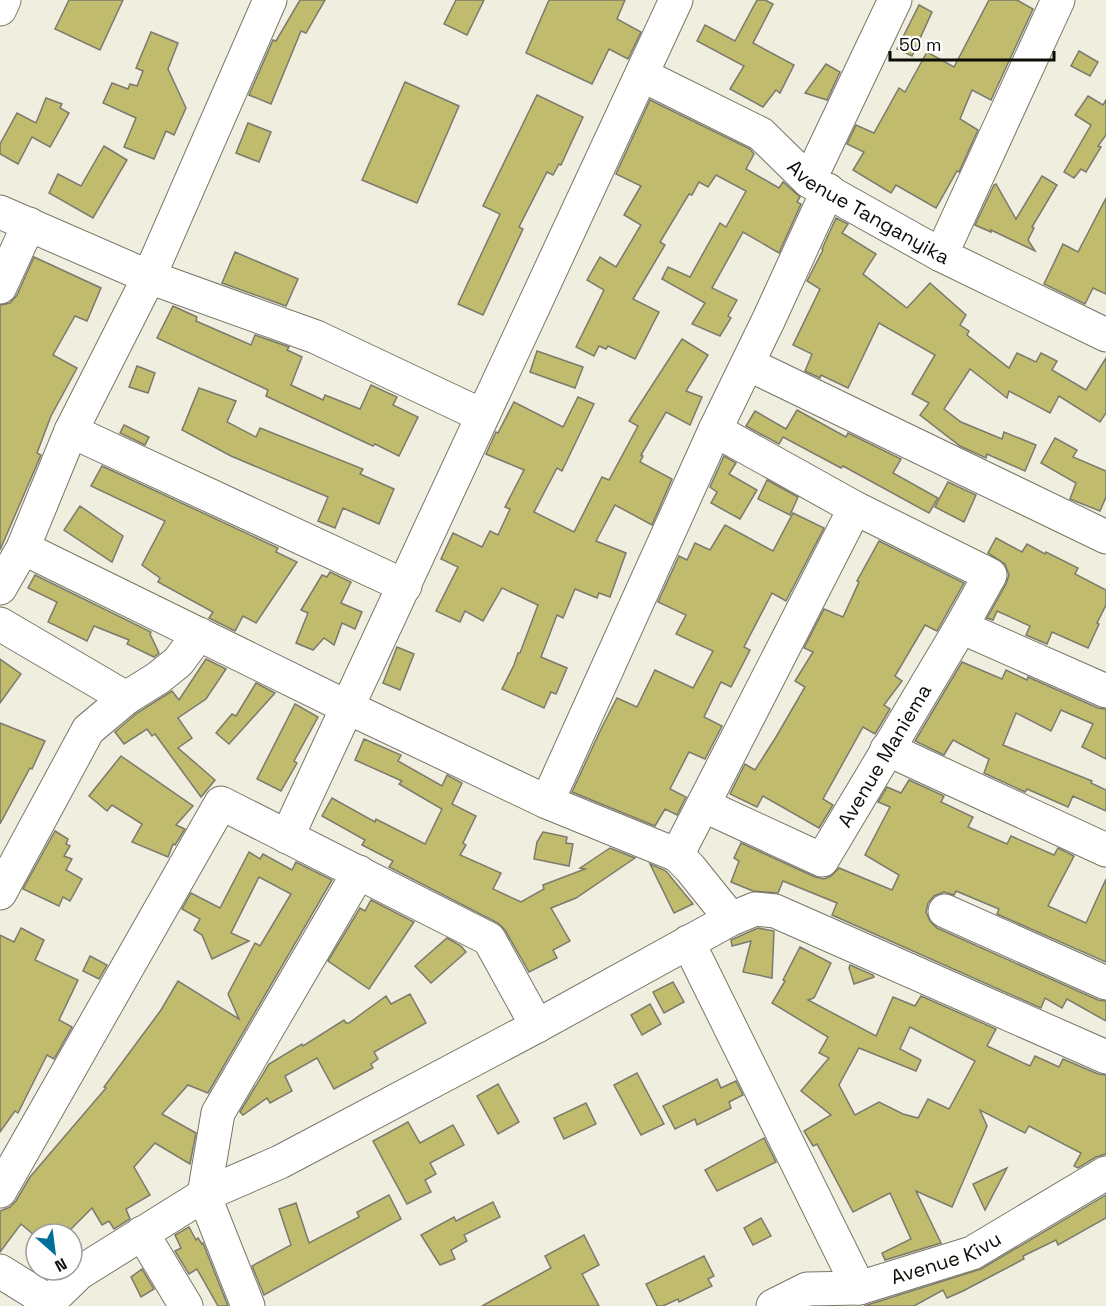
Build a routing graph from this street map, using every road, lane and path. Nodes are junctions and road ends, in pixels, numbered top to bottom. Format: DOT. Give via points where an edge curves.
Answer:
graph roads {
  1 [pos="4,0"];
  2 [pos="270,0"];
  3 [pos="676,0"];
  4 [pos="895,0"];
  5 [pos="1059,0"];
  6 [pos="0,9"];
  7 [pos="642,75"];
  8 [pos="819,185"];
  9 [pos="14,218"];
  10 [pos="941,255"];
  11 [pos="149,278"];
  12 [pos="0,287"];
  13 [pos="1106,335"];
  14 [pos="748,364"];
  15 [pos="482,415"];
  16 [pos="715,430"];
  17 [pos="71,431"];
  18 [pos="855,508"];
  19 [pos="1106,537"];
  20 [pos="23,548"];
  21 [pos="405,586"];
  22 [pos="0,588"];
  23 [pos="0,624"];
  24 [pos="961,627"];
  25 [pos="199,634"];
  26 [pos="1106,691"];
  27 [pos="126,698"];
  28 [pos="349,708"];
  29 [pos="887,749"];
  30 [pos="547,802"];
  31 [pos="703,805"];
  32 [pos="287,837"];
  33 [pos="1106,849"];
  34 [pos="677,855"];
  35 [pos="359,872"];
  36 [pos="0,893"];
  37 [pos="945,911"];
  38 [pos="731,919"];
  39 [pos="688,942"];
  40 [pos="1106,983"];
  41 [pos="537,1026"];
  42 [pos="1106,1057"];
  43 [pos="1106,1173"];
  44 [pos="0,1191"];
  45 [pos="204,1195"];
  46 [pos="142,1233"];
  47 [pos="0,1271"];
  48 [pos="859,1288"];
  49 [pos="47,1303"];
  50 [pos="186,1306"];
  51 [pos="248,1306"];
  52 [pos="773,1306"];
  1 -- 6 [label="street"];
  2 -- 11 [label="street"];
  3 -- 7 [label="street"];
  4 -- 8 [label="street"];
  5 -- 10 [label="street"];
  7 -- 8 [label="street, Avenue Tanganyika" via="761,134"];
  7 -- 15 [label="street"];
  8 -- 10 [label="street, Avenue Tanganyika"];
  8 -- 14 [label="street"];
  9 -- 11 [label="street"];
  9 -- 12 [label="street"];
  10 -- 13 [label="street, Avenue Tanganyika"];
  11 -- 15 [label="street" via="316,337"];
  11 -- 17 [label="street"];
  14 -- 16 [label="street"];
  14 -- 19 [label="street"];
  15 -- 21 [label="street"];
  16 -- 18 [label="street"];
  16 -- 30 [label="street"];
  17 -- 20 [label="street"];
  17 -- 21 [label="street"];
  18 -- 24 [label="street, Avenue Maniema" via="990,575"];
  18 -- 31 [label="street"];
  20 -- 22 [label="street"];
  20 -- 25 [label="street"];
  21 -- 28 [label="street"];
  23 -- 27 [label="street"];
  24 -- 26 [label="street"];
  24 -- 29 [label="street, Avenue Maniema"];
  25 -- 27 [label="street" via="177,662"];
  25 -- 28 [label="street"];
  27 -- 36 [label="street" via="88,730"];
  28 -- 30 [label="street"];
  28 -- 32 [label="street"];
  29 -- 31 [label="street, Avenue Maniema" via="822,860"];
  29 -- 33 [label="street"];
  30 -- 34 [label="street"];
  31 -- 34 [label="street"];
  32 -- 35 [label="street"];
  32 -- 44 [label="street" via="221,803"];
  34 -- 38 [label="street"];
  35 -- 41 [label="street" via="489,939"];
  35 -- 45 [label="street" via="218,1113"];
  37 -- 40 [label="street"];
  38 -- 39 [label="street"];
  38 -- 42 [label="street" via="755,909 775,911"];
  39 -- 41 [label="street"];
  39 -- 48 [label="street"];
  41 -- 45 [label="street" via="280,1162"];
  43 -- 48 [label="street, Avenue Kivu" via="972,1253"];
  45 -- 46 [label="street"];
  45 -- 51 [label="street"];
  46 -- 49 [label="street" via="79,1273"];
  46 -- 50 [label="street"];
  47 -- 49 [label="street"];
  48 -- 52 [label="street, Avenue Kivu" via="807,1289"];
}
